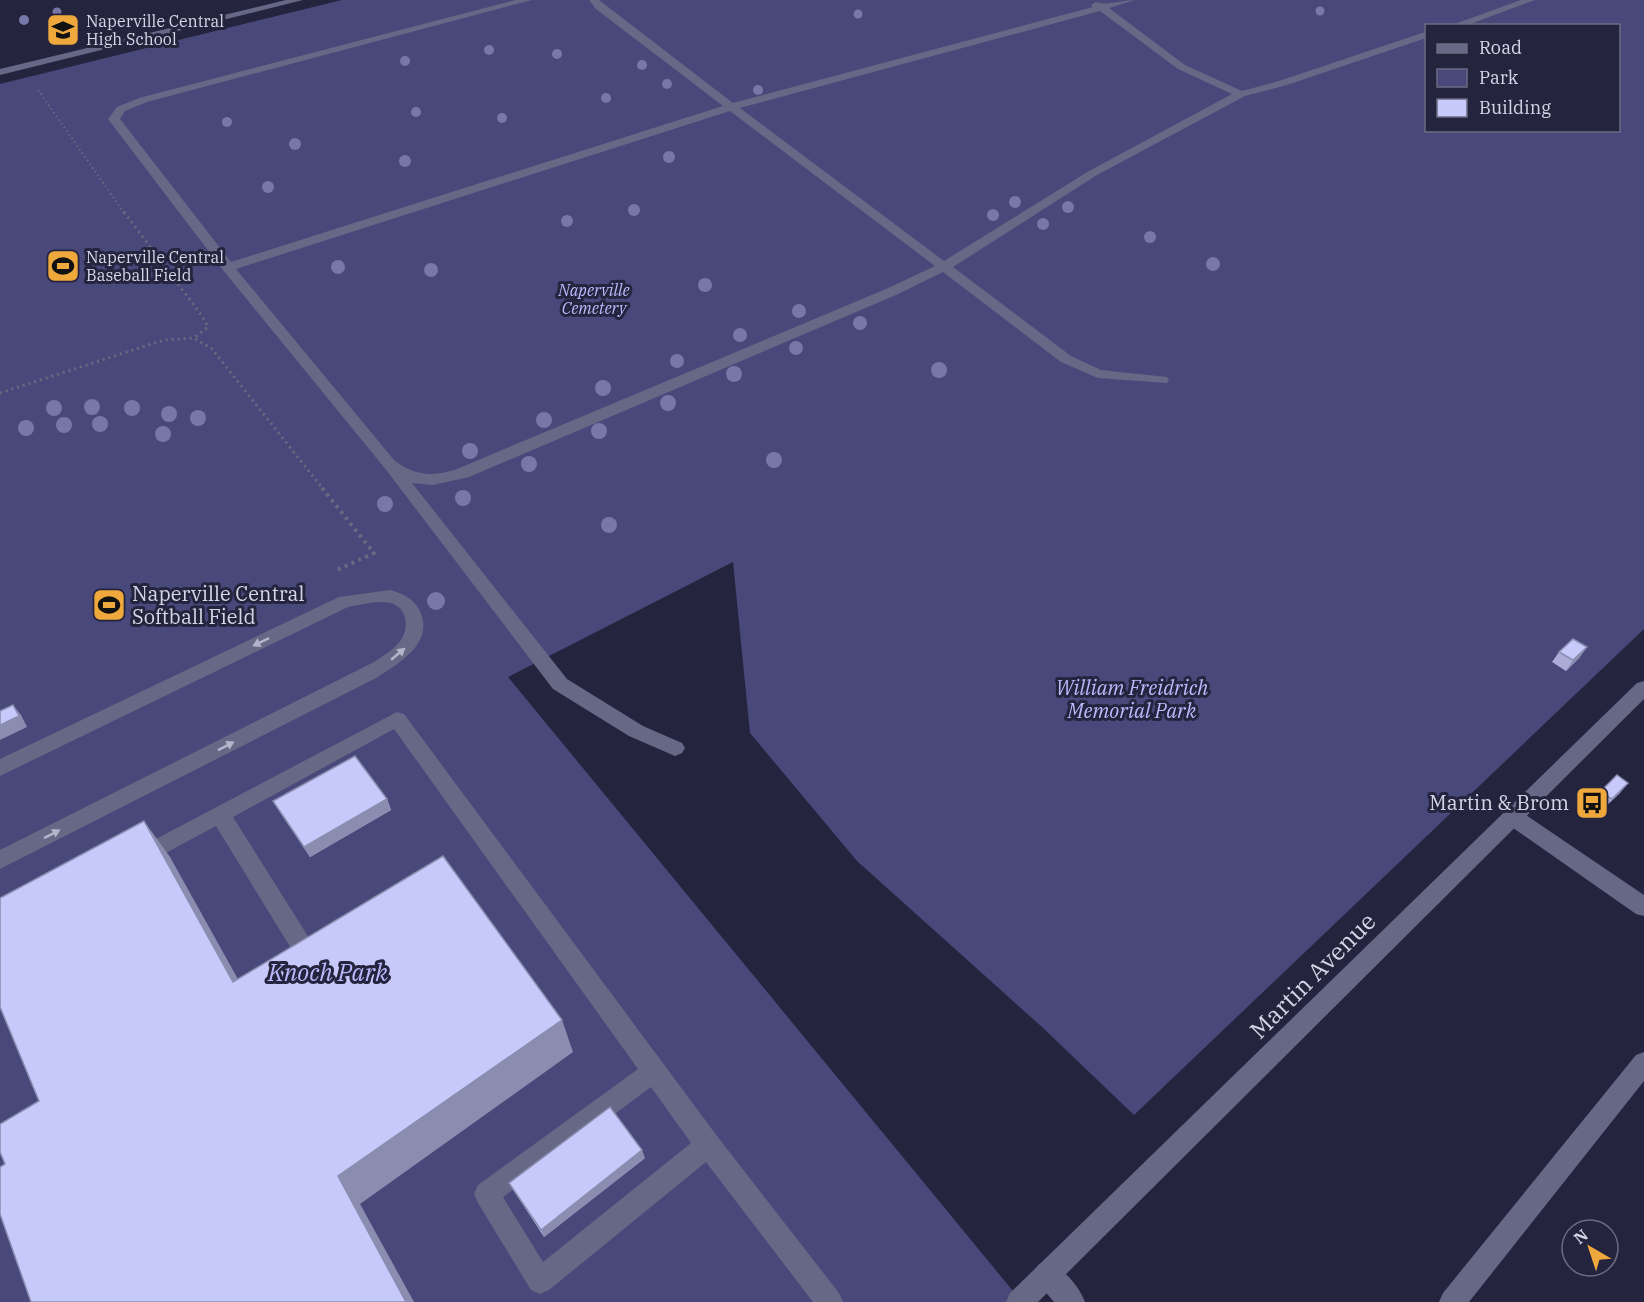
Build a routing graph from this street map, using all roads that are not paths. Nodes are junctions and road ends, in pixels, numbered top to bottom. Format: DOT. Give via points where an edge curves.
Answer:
graph roads {
  1 [pos="298,0"];
  2 [pos="527,0"];
  3 [pos="594,0"];
  4 [pos="1084,0"];
  5 [pos="1130,0"];
  6 [pos="1530,0"];
  7 [pos="1102,8"];
  8 [pos="1460,24"];
  9 [pos="1425,35"];
  10 [pos="0,72"];
  11 [pos="1241,94"];
  12 [pos="730,107"];
  13 [pos="228,267"];
  14 [pos="944,267"];
  15 [pos="1162,380"];
  16 [pos="388,464"];
  17 [pos="1644,688"];
  18 [pos="675,748"];
  19 [pos="0,768"];
  20 [pos="220,814"];
  21 [pos="1514,816"];
  22 [pos="0,860"];
  23 [pos="126,864"];
  24 [pos="1644,907"];
  25 [pos="303,948"];
  26 [pos="1644,1063"];
  27 [pos="654,1071"];
  28 [pos="708,1144"];
  29 [pos="1047,1274"];
  30 [pos="830,1302"];
  31 [pos="1019,1302"];
  32 [pos="1071,1302"];
  33 [pos="1452,1302"];
  1 -- 10 [label="street"];
  2 -- 13 [label="street" via="143,100 122,109 114,119"];
  3 -- 12 [label="street"];
  4 -- 7 [label="street"];
  5 -- 7 [label="street"];
  6 -- 8 [label="street"];
  7 -- 11 [label="street" via="1182,68"];
  7 -- 12 [label="street"];
  9 -- 11 [label="street"];
  11 -- 14 [label="street" via="1093,173"];
  12 -- 13 [label="street"];
  12 -- 14 [label="street"];
  13 -- 16 [label="street"];
  14 -- 15 [label="street" via="1066,359 1098,375"];
  14 -- 16 [label="street" via="463,473 415,480"];
  16 -- 18 [label="street" via="560,684 636,731"];
  17 -- 21 [label="street, Martin Avenue"];
  22 -- 19 [label="street, one-way" via="372,672 400,654 413,638 416,620 408,605 397,598 345,601"];
  20 -- 23 [label="street"];
  20 -- 25 [label="street"];
  20 -- 27 [label="street" via="397,718"];
  21 -- 24 [label="street"];
  21 -- 29 [label="street, Martin Avenue"];
  26 -- 33 [label="street"];
  27 -- 28 [label="street"];
  27 -- 28 [label="street" via="487,1194 540,1281"];
  28 -- 30 [label="street"];
  29 -- 31 [label="street, Martin Avenue"];
  29 -- 32 [label="street"];
}
